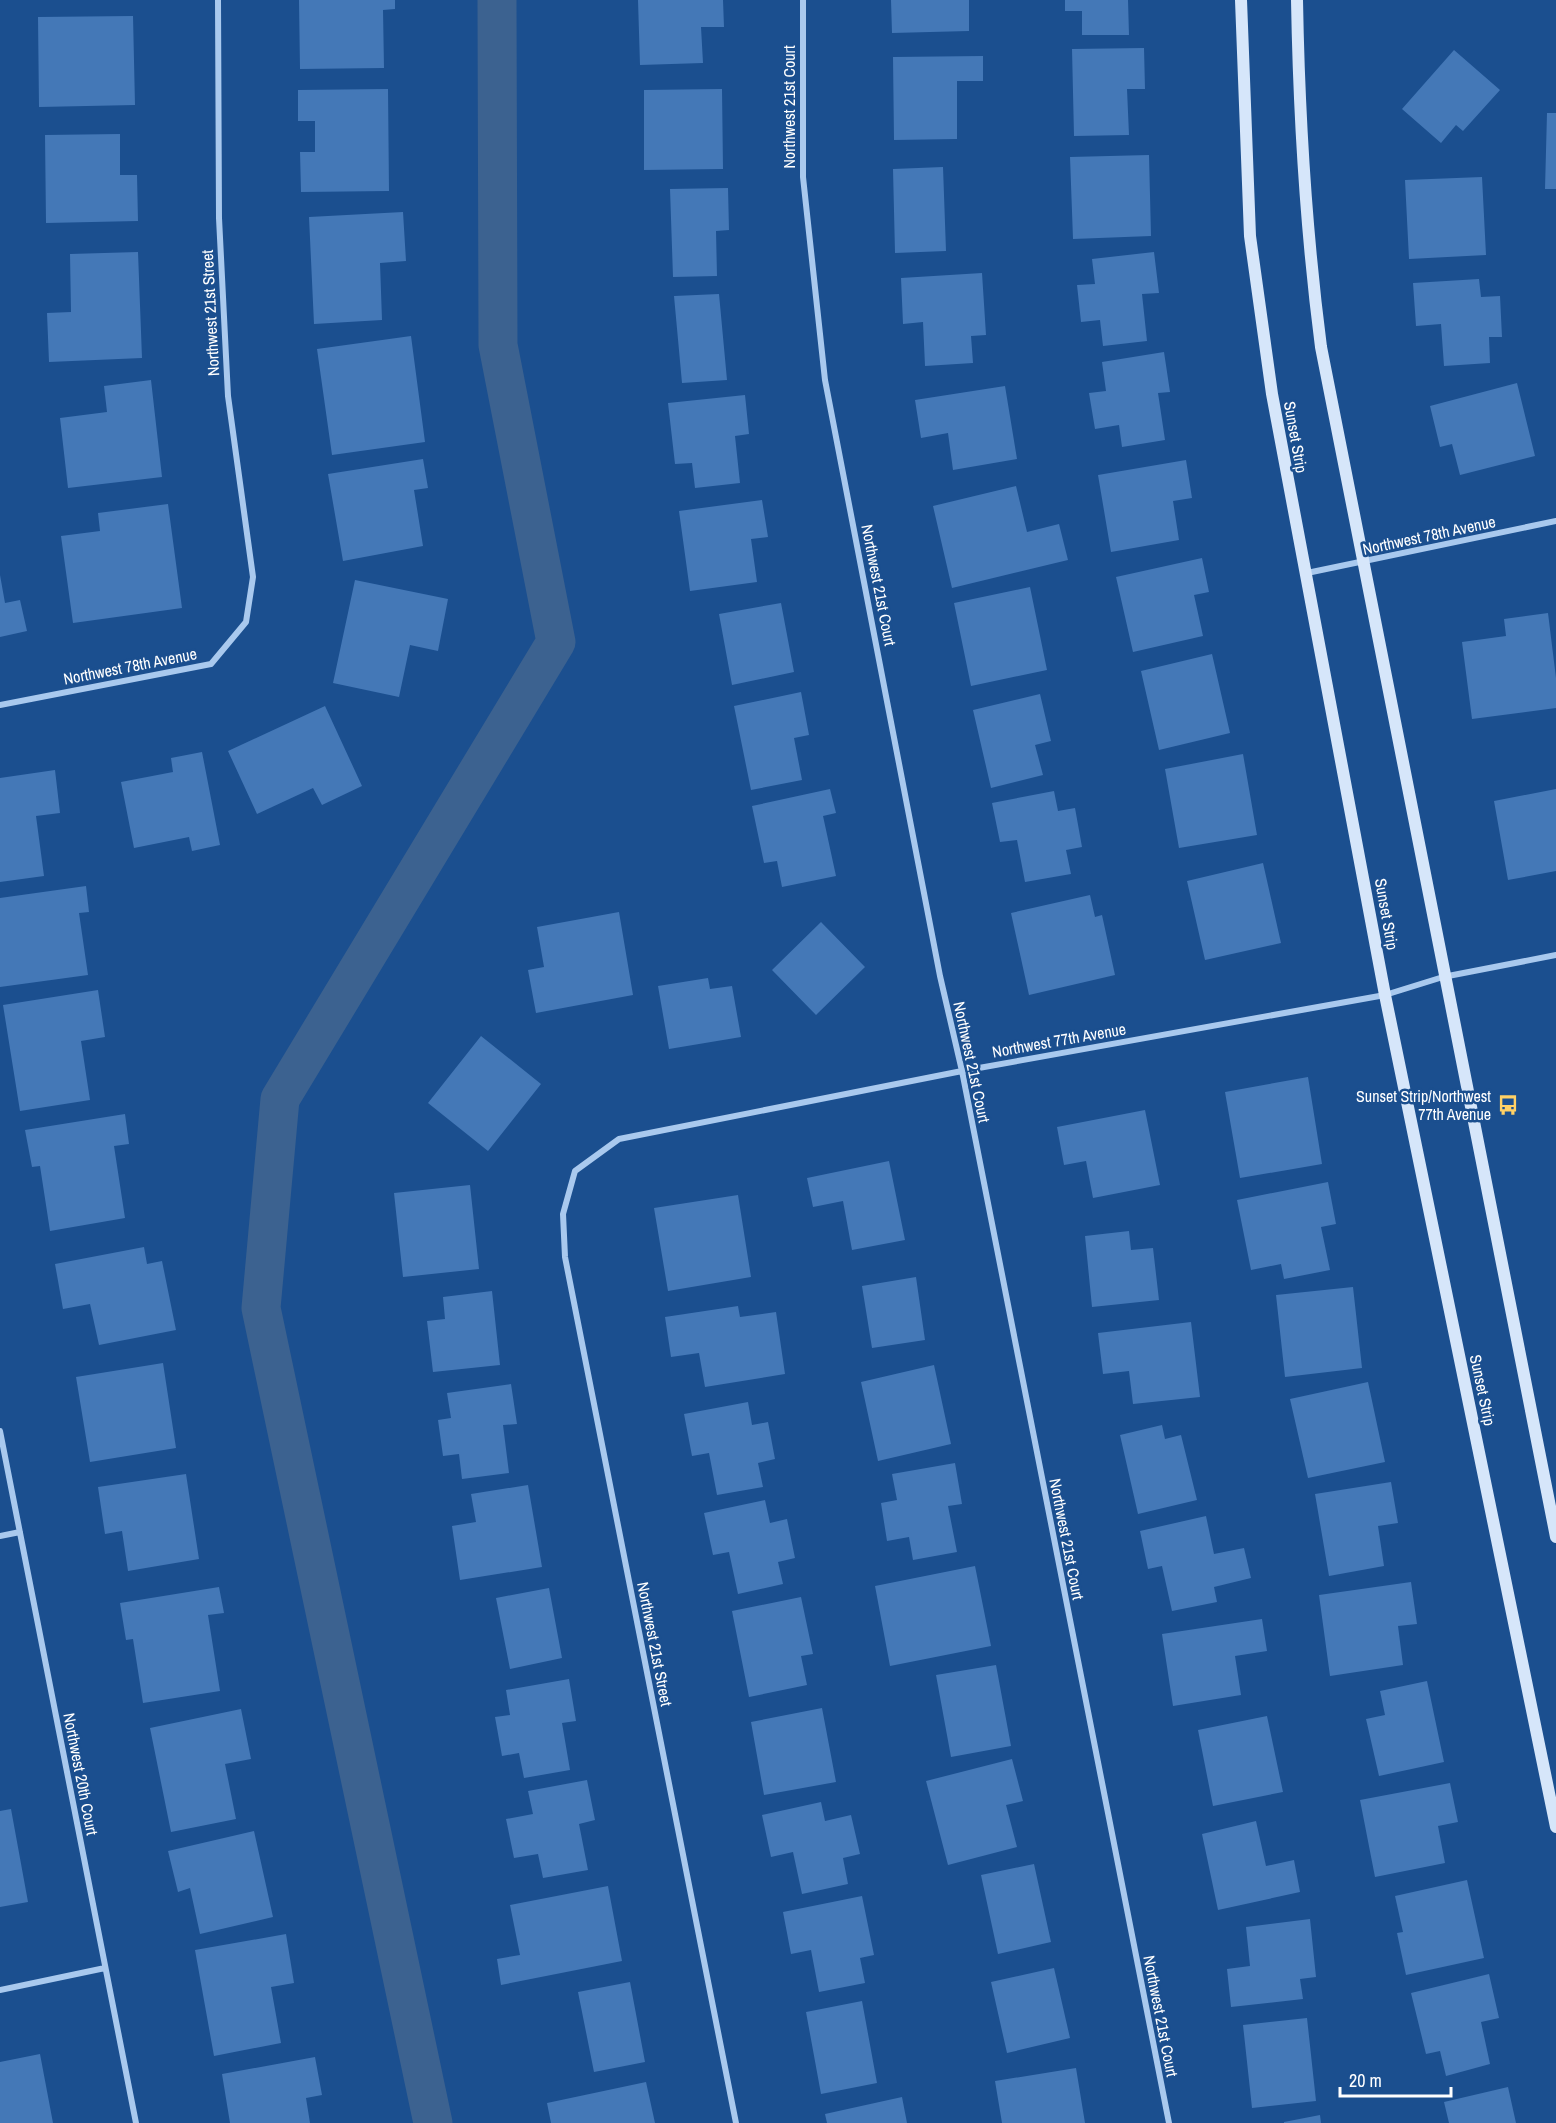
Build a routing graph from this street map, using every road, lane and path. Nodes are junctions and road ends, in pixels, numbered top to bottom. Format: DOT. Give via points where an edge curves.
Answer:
graph roads {
  1 [pos="218,0"];
  2 [pos="803,0"];
  3 [pos="1241,0"];
  4 [pos="1297,0"];
  5 [pos="1556,521"];
  6 [pos="1362,563"];
  7 [pos="1307,573"];
  8 [pos="246,622"];
  9 [pos="0,705"];
  10 [pos="1556,955"];
  11 [pos="1443,977"];
  12 [pos="1385,995"];
  13 [pos="962,1071"];
  14 [pos="575,1171"];
  15 [pos="0,1431"];
  16 [pos="20,1532"];
  17 [pos="0,1536"];
  18 [pos="1556,1537"];
  19 [pos="1556,1827"];
  20 [pos="105,1968"];
  21 [pos="0,1990"];
  22 [pos="136,2123"];
  23 [pos="736,2123"];
  24 [pos="1169,2123"];
  1 -- 8 [label="street, Northwest 21st Street" via="219,218 228,396 253,577"];
  2 -- 13 [label="street, Northwest 21st Court" via="803,177 825,380 940,976"];
  3 -- 7 [label="street, Sunset Strip" via="1250,236 1272,394"];
  4 -- 6 [label="street" via="1300,122 1312,283"];
  5 -- 6 [label="street, Northwest 78th Avenue"];
  6 -- 7 [label="street, Northwest 78th Avenue"];
  6 -- 11 [label="street"];
  7 -- 12 [label="street, Sunset Strip"];
  8 -- 9 [label="street, Northwest 78th Avenue" via="211,664"];
  10 -- 11 [label="street, Northwest 77th Avenue"];
  11 -- 12 [label="street, Northwest 77th Avenue"];
  11 -- 18 [label="street"];
  12 -- 13 [label="street, Northwest 77th Avenue"];
  12 -- 19 [label="street, Sunset Strip"];
  13 -- 14 [label="street, Northwest 77th Avenue" via="619,1139"];
  13 -- 24 [label="street, Northwest 21st Court"];
  14 -- 23 [label="street, Northwest 21st Street" via="563,1214 565,1257"];
  15 -- 16 [label="street, Northwest 20th Court"];
  16 -- 17 [label="street"];
  16 -- 20 [label="street, Northwest 20th Court"];
  20 -- 21 [label="street"];
  20 -- 22 [label="street, Northwest 20th Court"];
}
